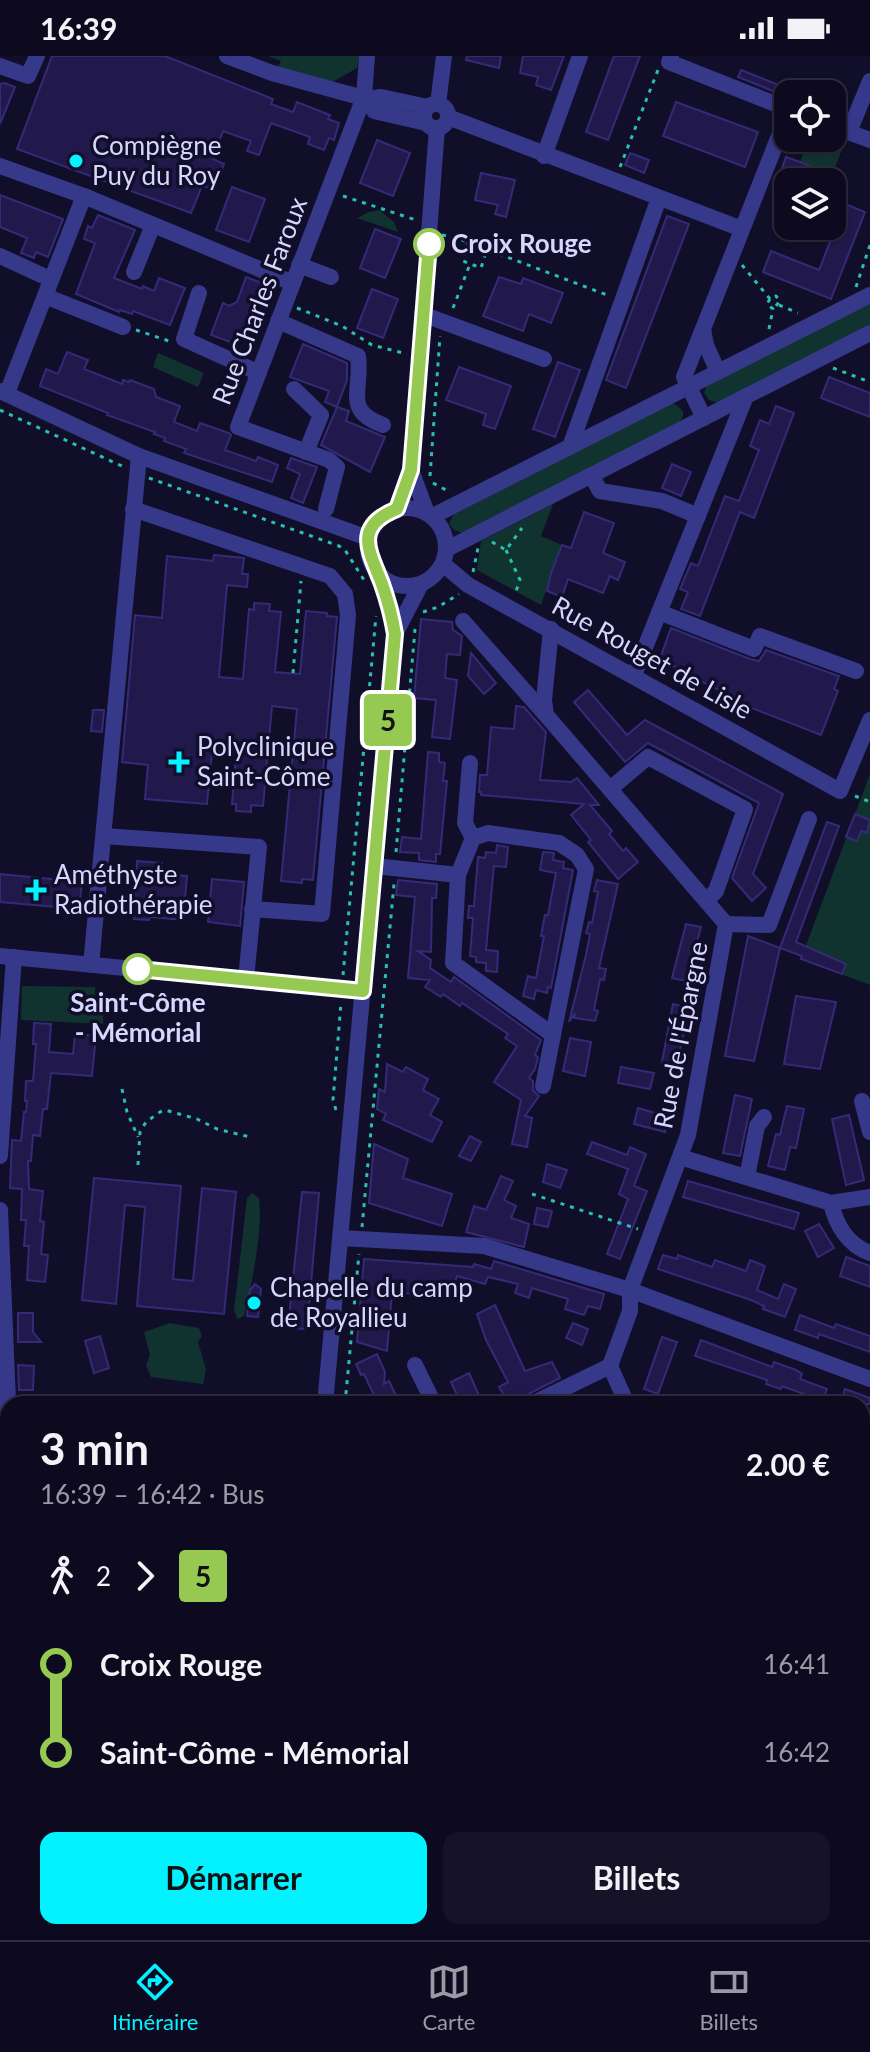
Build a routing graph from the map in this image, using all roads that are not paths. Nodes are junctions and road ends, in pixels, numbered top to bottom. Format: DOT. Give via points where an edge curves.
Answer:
graph roads {
  1 [pos="37,56"];
  2 [pos="227,56"];
  3 [pos="367,56"];
  4 [pos="444,56"];
  5 [pos="580,56"];
  6 [pos="670,59"];
  7 [pos="0,66"];
  8 [pos="870,81"];
  9 [pos="366,98"];
  10 [pos="774,105"];
  11 [pos="436,116"];
  12 [pos="846,131"];
  13 [pos="849,132"];
  14 [pos="870,140"];
  15 [pos="774,147"];
  16 [pos="544,156"];
  17 [pos="0,166"];
  18 [pos="84,196"];
  19 [pos="659,198"];
  20 [pos="153,225"];
  21 [pos="742,229"];
  22 [pos="0,256"];
  23 [pos="299,265"];
  24 [pos="134,272"];
  25 [pos="331,277"];
  26 [pos="293,283"];
  27 [pos="48,288"];
  28 [pos="199,293"];
  29 [pos="870,295"];
  30 [pos="422,314"];
  31 [pos="278,321"];
  32 [pos="123,327"];
  33 [pos="703,329"];
  34 [pos="870,333"];
  35 [pos="544,359"];
  36 [pos="718,372"];
  37 [pos="259,373"];
  38 [pos="688,387"];
  39 [pos="294,389"];
  40 [pos="3,392"];
  41 [pos="746,396"];
  42 [pos="704,418"];
  43 [pos="383,425"];
  44 [pos="570,447"];
  45 [pos="306,452"];
  46 [pos="144,458"];
  47 [pos="411,470"];
  48 [pos="591,475"];
  49 [pos="326,509"];
  50 [pos="397,509"];
  51 [pos="138,511"];
  52 [pos="430,515"];
  53 [pos="698,516"];
  54 [pos="368,538"];
  55 [pos="445,557"];
  56 [pos="378,574"];
  57 [pos="421,584"];
  58 [pos="659,612"];
  59 [pos="463,621"];
  60 [pos="551,629"];
  61 [pos="395,634"];
  62 [pos="856,671"];
  63 [pos="634,675"];
  64 [pos="546,715"];
  65 [pos="870,720"];
  66 [pos="470,763"];
  67 [pos="610,789"];
  68 [pos="809,819"];
  69 [pos="104,836"];
  70 [pos="473,838"];
  71 [pos="375,866"];
  72 [pos="458,875"];
  73 [pos="706,901"];
  74 [pos="252,909"];
  75 [pos="726,924"];
  76 [pos="7,957"];
  77 [pos="91,965"];
  78 [pos="246,979"];
  79 [pos="363,991"];
  80 [pos="553,1035"];
  81 [pos="543,1086"];
  82 [pos="862,1101"];
  83 [pos="764,1117"];
  84 [pos="870,1132"];
  85 [pos="0,1156"];
  86 [pos="680,1157"];
  87 [pos="747,1177"];
  88 [pos="870,1197"];
  89 [pos="831,1203"];
  90 [pos="0,1210"];
  91 [pos="341,1238"];
  92 [pos="870,1253"];
  93 [pos="630,1290"];
  94 [pos="415,1365"];
  95 [pos="610,1366"];
  96 [pos="870,1379"];
  97 [pos="8,1396"];
  98 [pos="326,1396"];
  99 [pos="430,1396"];
  100 [pos="548,1396"];
  101 [pos="623,1396"];
  1 -- 7 [label="street" via="28,76"];
  2 -- 9 [label="street"];
  3 -- 9 [label="street, Rue Charles Faroux"];
  4 -- 11 [label="street"];
  5 -- 16 [label="street"];
  6 -- 10 [label="street"];
  8 -- 13 [label="street"];
  9 -- 11 [label="street" via="381,97"];
  9 -- 23 [label="street, Rue Charles Faroux"];
  11 -- 16 [label="street"];
  11 -- 30 [label="street"];
  12 -- 13 [label="street"];
  13 -- 14 [label="street"];
  15 -- 21 [label="street"];
  16 -- 19 [label="street"];
  17 -- 18 [label="street"];
  18 -- 20 [label="street"];
  18 -- 27 [label="street"];
  19 -- 21 [label="street"];
  19 -- 44 [label="street"];
  20 -- 24 [label="street"];
  20 -- 26 [label="street"];
  21 -- 33 [label="street"];
  22 -- 27 [label="street"];
  23 -- 25 [label="street"];
  23 -- 26 [label="street, Rue Charles Faroux"];
  26 -- 31 [label="street, Rue Charles Faroux"];
  27 -- 32 [label="street"];
  27 -- 40 [label="street"];
  28 -- 37 [label="street" via="184,339"];
  29 -- 36 [label="street"];
  30 -- 35 [label="street"];
  30 -- 47 [label="street"];
  31 -- 37 [label="street, Rue Charles Faroux"];
  31 -- 43 [label="street" via="358,356 360,412"];
  33 -- 36 [label="street"];
  33 -- 38 [label="street" via="684,377"];
  34 -- 41 [label="street"];
  36 -- 38 [label="street"];
  37 -- 45 [label="street, Rue Charles Faroux" via="238,427"];
  38 -- 42 [label="street"];
  38 -- 44 [label="street"];
  39 -- 45 [label="street" via="321,415"];
  40 -- 46 [label="street"];
  41 -- 42 [label="street"];
  41 -- 53 [label="street"];
  42 -- 48 [label="street"];
  44 -- 52 [label="street"];
  45 -- 49 [label="street, Rue Charles Faroux" via="337,467"];
  46 -- 51 [label="street"];
  46 -- 54 [label="street"];
  47 -- 50 [label="street"];
  47 -- 52 [label="street"];
  48 -- 53 [label="street" via="600,491 662,501"];
  48 -- 55 [label="street" via="479,533"];
  50 -- 52 [label="street" via="409,507"];
  50 -- 54 [label="street" via="379,519"];
  51 -- 69 [label="street"];
  51 -- 74 [label="street" via="330,576 345,594 348,615 322,914"];
  52 -- 55 [label="street" via="445,535"];
  53 -- 58 [label="street"];
  54 -- 56 [label="street"];
  55 -- 57 [label="street" via="435,575"];
  55 -- 60 [label="street, Rue Rouget de Lisle" via="468,585"];
  56 -- 57 [label="street" via="397,585"];
  56 -- 61 [label="street"];
  57 -- 61 [label="street"];
  58 -- 62 [label="street" via="754,649 760,636"];
  58 -- 63 [label="street"];
  59 -- 64 [label="street, Rue de l'Épargne"];
  60 -- 63 [label="street, Rue Rouget de Lisle"];
  60 -- 64 [label="street"];
  61 -- 71 [label="street"];
  63 -- 65 [label="street, Rue Rouget de Lisle" via="840,791"];
  64 -- 67 [label="street, Rue de l'Épargne"];
  66 -- 70 [label="street" via="465,823"];
  67 -- 73 [label="street, Rue de l'Épargne"];
  67 -- 73 [label="street" via="648,757 745,809 716,891"];
  68 -- 75 [label="street" via="769,925"];
  69 -- 74 [label="street" via="259,847"];
  69 -- 77 [label="street"];
  70 -- 72 [label="street"];
  70 -- 80 [label="street" via="488,833 559,843 586,869"];
  71 -- 72 [label="street"];
  71 -- 79 [label="street"];
  72 -- 80 [label="street" via="453,963"];
  73 -- 75 [label="street, Rue de l'Épargne"];
  74 -- 78 [label="street"];
  75 -- 86 [label="street, Rue de l'Épargne"];
  76 -- 77 [label="street"];
  76 -- 85 [label="street"];
  77 -- 78 [label="street"];
  78 -- 79 [label="street"];
  79 -- 91 [label="street"];
  80 -- 81 [label="street"];
  82 -- 84 [label="street"];
  83 -- 87 [label="street" via="757,1126"];
  86 -- 87 [label="street"];
  86 -- 93 [label="street, Rue de l'Épargne"];
  87 -- 89 [label="street"];
  88 -- 89 [label="street"];
  89 -- 92 [label="street" via="844,1235"];
  90 -- 97 [label="street"];
  91 -- 93 [label="street" via="484,1246"];
  91 -- 98 [label="street"];
  93 -- 95 [label="street, Rue de l'Épargne" via="630,1311"];
  93 -- 96 [label="street"];
  94 -- 99 [label="street"];
  95 -- 100 [label="street"];
  95 -- 101 [label="street"];
}
